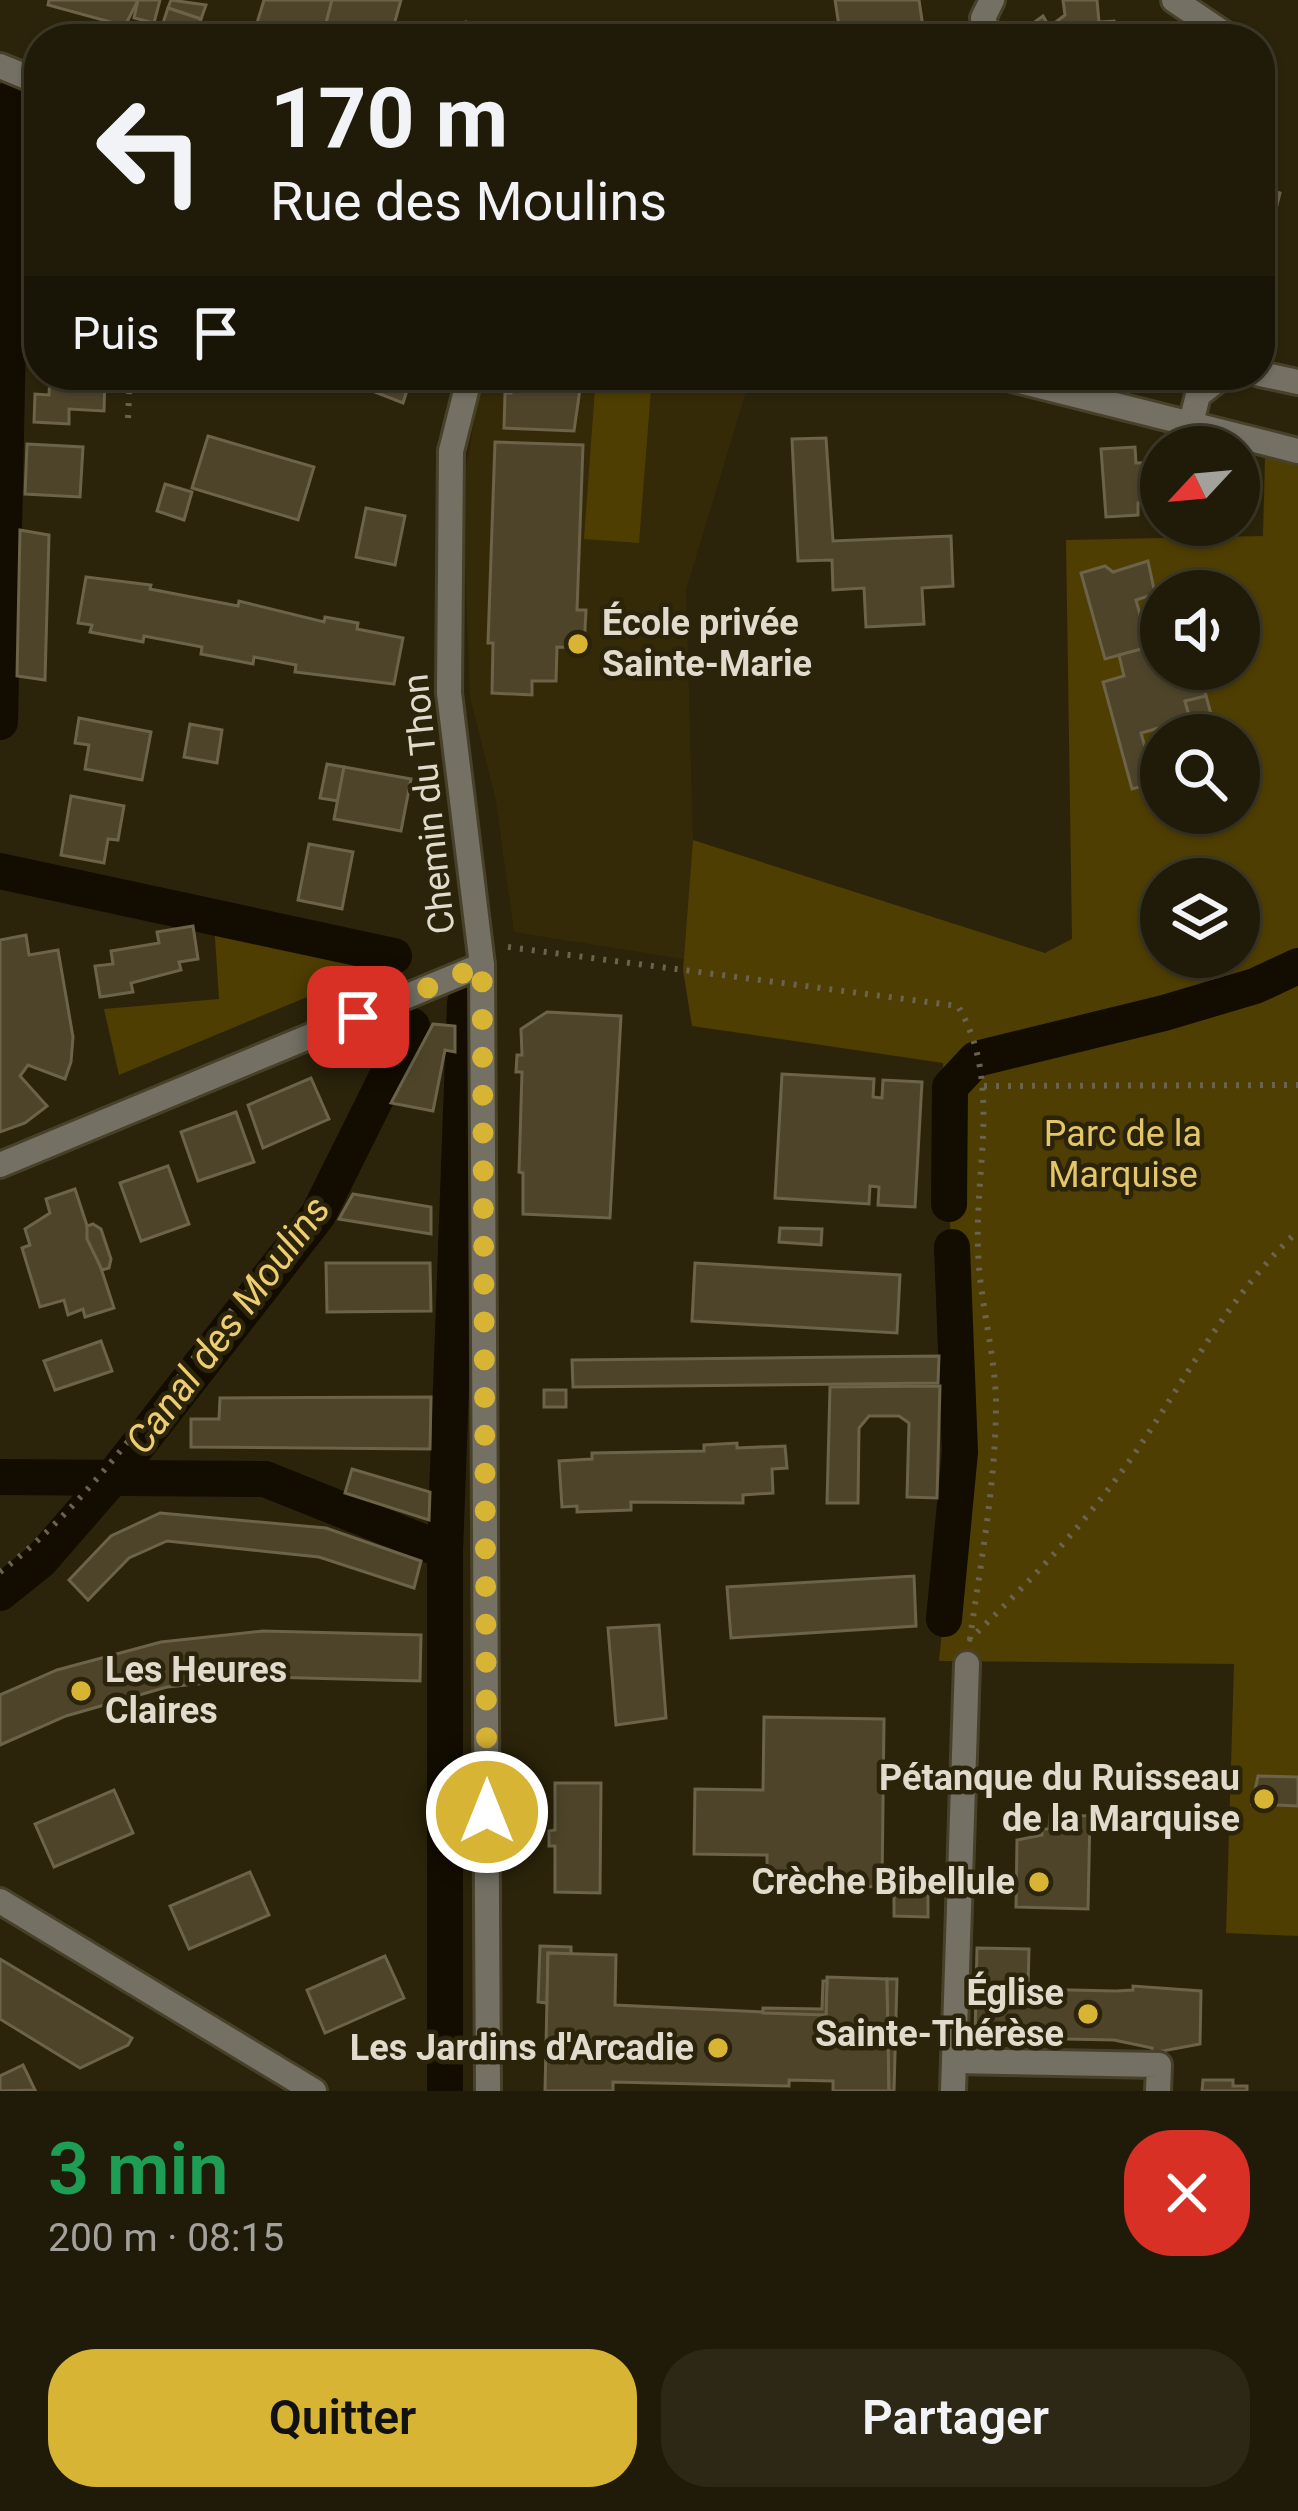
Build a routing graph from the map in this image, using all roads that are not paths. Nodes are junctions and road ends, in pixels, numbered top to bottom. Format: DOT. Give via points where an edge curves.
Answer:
graph roads {
  1 [pos="1174,0"];
  2 [pos="1210,24"];
  3 [pos="466,390"];
  4 [pos="1060,390"];
  5 [pos="1204,390"];
  6 [pos="1191,423"];
  7 [pos="1298,451"];
  8 [pos="481,954"];
  9 [pos="0,1165"];
  10 [pos="967,1664"];
  11 [pos="0,1901"];
  12 [pos="954,2061"];
  13 [pos="314,2091"];
  14 [pos="488,2091"];
  15 [pos="953,2091"];
  16 [pos="1158,2091"];
  1 -- 2 [label="street"];
  3 -- 8 [label="street, Chemin du Thon" via="451,451 449,693"];
  4 -- 6 [label="street"];
  5 -- 6 [label="street"];
  6 -- 7 [label="street"];
  8 -- 9 [label="street"];
  8 -- 14 [label="street, Chemin du Thon"];
  10 -- 12 [label="street"];
  11 -- 13 [label="street"];
  12 -- 15 [label="street"];
  12 -- 16 [label="street" via="1159,2065"];
}
